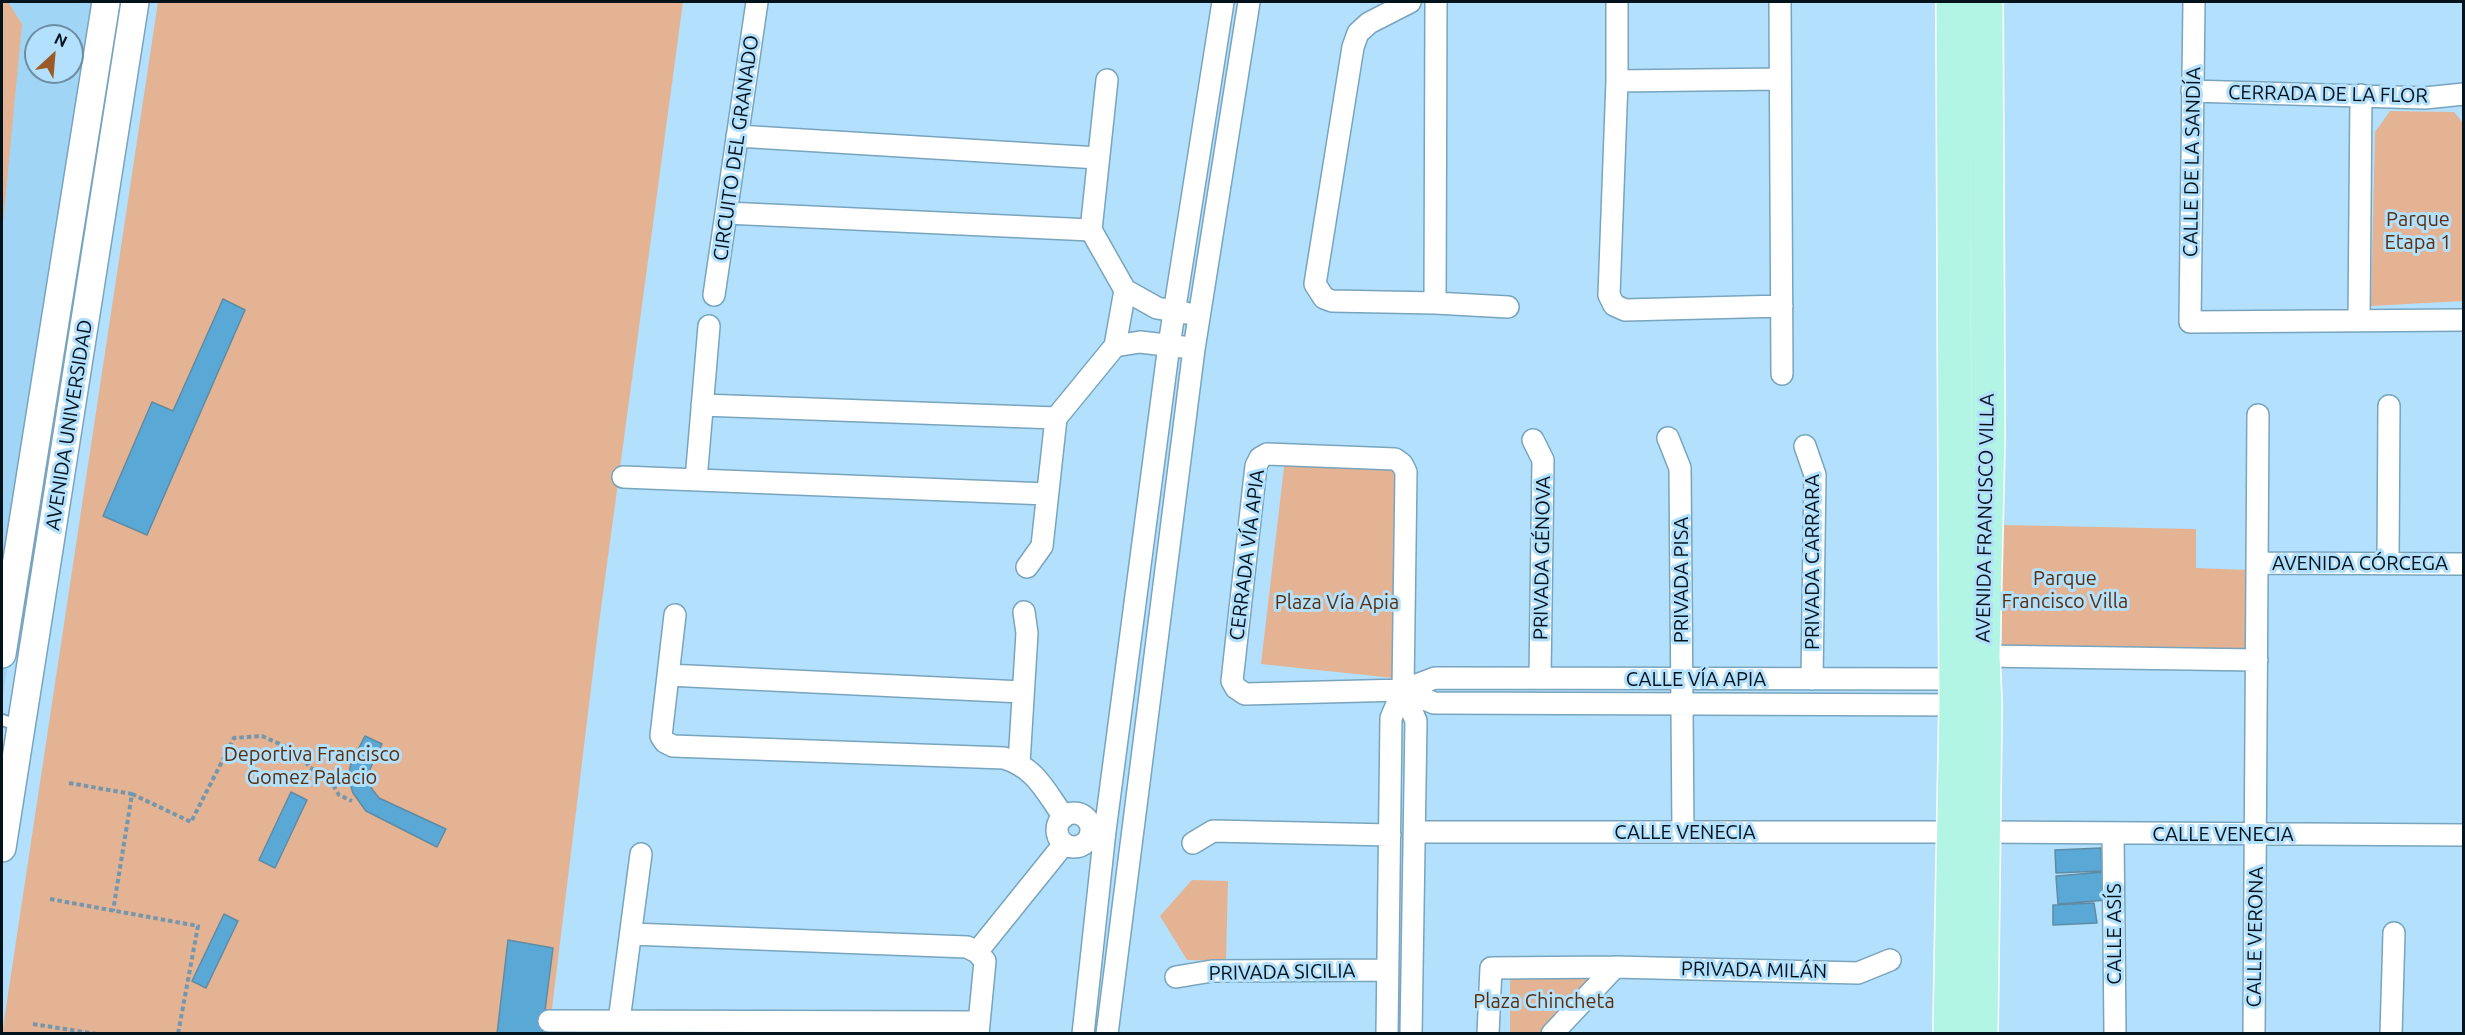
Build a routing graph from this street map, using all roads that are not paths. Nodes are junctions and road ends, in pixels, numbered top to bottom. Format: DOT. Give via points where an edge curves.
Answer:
graph roads {
  1 [pos="106,2"];
  2 [pos="135,2"];
  3 [pos="757,2"];
  4 [pos="1223,2"];
  5 [pos="1249,2"];
  6 [pos="1410,2"];
  7 [pos="1436,2"];
  8 [pos="1617,2"];
  9 [pos="1780,2"];
  10 [pos="1953,2"];
  11 [pos="1986,2"];
  12 [pos="2194,2"];
  13 [pos="96,65"];
  14 [pos="125,69"];
  15 [pos="1780,79"];
  16 [pos="1107,80"];
  17 [pos="1617,81"];
  18 [pos="2192,91"];
  19 [pos="2463,94"];
  20 [pos="2361,95"];
  21 [pos="737,136"];
  22 [pos="1098,158"];
  23 [pos="726,213"];
  24 [pos="1090,230"];
  25 [pos="1125,290"];
  26 [pos="714,295"];
  27 [pos="1435,303"];
  28 [pos="1782,306"];
  29 [pos="1508,307"];
  30 [pos="1174,311"];
  31 [pos="1199,314"];
  32 [pos="2359,320"];
  33 [pos="2463,320"];
  34 [pos="709,327"];
  35 [pos="1169,345"];
  36 [pos="1115,346"];
  37 [pos="1194,349"];
  38 [pos="1782,374"];
  39 [pos="702,405"];
  40 [pos="2389,406"];
  41 [pos="2258,415"];
  42 [pos="1056,418"];
  43 [pos="1988,436"];
  44 [pos="1668,438"];
  45 [pos="1954,438"];
  46 [pos="1533,440"];
  47 [pos="1805,446"];
  48 [pos="622,477"];
  49 [pos="696,480"];
  50 [pos="1047,494"];
  51 [pos="2258,563"];
  52 [pos="2388,563"];
  53 [pos="2463,564"];
  54 [pos="1027,567"];
  55 [pos="1024,612"];
  56 [pos="675,615"];
  57 [pos="2,654"];
  58 [pos="1983,656"];
  59 [pos="2257,660"];
  60 [pos="668,675"];
  61 [pos="1540,678"];
  62 [pos="1682,679"];
  63 [pos="1812,679"];
  64 [pos="1402,690"];
  65 [pos="1022,692"];
  66 [pos="1965,697"];
  67 [pos="1682,704"];
  68 [pos="11,723"];
  69 [pos="1019,762"];
  70 [pos="5,808"];
  71 [pos="1064,817"];
  72 [pos="1098,830"];
  73 [pos="1415,832"];
  74 [pos="1683,832"];
  75 [pos="1968,832"];
  76 [pos="1131,833"];
  77 [pos="2114,834"];
  78 [pos="2256,834"];
  79 [pos="1390,835"];
  80 [pos="2463,835"];
  81 [pos="1193,843"];
  82 [pos="1064,844"];
  83 [pos="2,848"];
  84 [pos="641,854"];
  85 [pos="2394,933"];
  86 [pos="631,934"];
  87 [pos="977,952"];
  88 [pos="1890,960"];
  89 [pos="1615,967"];
  90 [pos="1388,970"];
  91 [pos="1176,976"];
  92 [pos="549,1021"];
  93 [pos="619,1021"];
  94 [pos="979,1028"];
  95 [pos="1083,1034"];
  96 [pos="1107,1034"];
  97 [pos="1387,1034"];
  98 [pos="1411,1034"];
  99 [pos="1488,1034"];
  100 [pos="1552,1034"];
  101 [pos="1950,1034"];
  102 [pos="1981,1034"];
  103 [pos="2115,1034"];
  104 [pos="2254,1034"];
  105 [pos="2391,1034"];
  1 -- 13 [label="street, AVENIDA UNIVERSIDAD"];
  2 -- 14 [label="street, AVENIDA UNIVERSIDAD"];
  3 -- 21 [label="street, CIRCUITO DEL GRANADO"];
  4 -- 30 [label="street"];
  5 -- 31 [label="street"];
  6 -- 27 [label="street" via="1369,23 1358,33 1353,47 1315,284 1324,298 1332,301"];
  7 -- 27 [label="street"];
  8 -- 17 [label="street"];
  9 -- 15 [label="street"];
  10 -- 45 [label="main road, AVENIDA FRANCISCO VILLA"];
  11 -- 43 [label="main road, AVENIDA FRANCISCO VILLA"];
  12 -- 18 [label="street, CALLE DE LA SANDÍA"];
  13 -- 14 [label="street"];
  13 -- 57 [label="street, AVENIDA UNIVERSIDAD"];
  14 -- 68 [label="street, AVENIDA UNIVERSIDAD"];
  15 -- 17 [label="street"];
  15 -- 28 [label="street"];
  16 -- 22 [label="street"];
  17 -- 28 [label="street" via="1609,295 1614,305 1625,310"];
  18 -- 20 [label="street, CERRADA DE LA FLOR"];
  18 -- 32 [label="street, CALLE DE LA SANDÍA" via="2190,322"];
  19 -- 20 [label="street, CERRADA DE LA FLOR" via="2426,98"];
  20 -- 32 [label="street"];
  21 -- 22 [label="street"];
  21 -- 23 [label="street, CIRCUITO DEL GRANADO"];
  22 -- 24 [label="street"];
  23 -- 24 [label="street"];
  23 -- 26 [label="street, CIRCUITO DEL GRANADO"];
  24 -- 25 [label="street"];
  25 -- 30 [label="street" via="1156,308"];
  25 -- 36 [label="street"];
  27 -- 29 [label="street"];
  28 -- 38 [label="street"];
  30 -- 31 [label="street"];
  30 -- 35 [label="street"];
  31 -- 37 [label="street"];
  32 -- 33 [label="street"];
  34 -- 39 [label="street"];
  35 -- 36 [label="street" via="1140,342"];
  35 -- 37 [label="street"];
  35 -- 72 [label="street"];
  36 -- 42 [label="street"];
  37 -- 76 [label="street"];
  39 -- 42 [label="street"];
  39 -- 49 [label="street"];
  40 -- 52 [label="street"];
  41 -- 51 [label="street, CALLE VERONA"];
  42 -- 50 [label="street"];
  43 -- 45 [label="main road"];
  43 -- 58 [label="main road, AVENIDA FRANCISCO VILLA"];
  44 -- 62 [label="street, PRIVADA PISA" via="1680,468"];
  45 -- 66 [label="main road, AVENIDA FRANCISCO VILLA"];
  46 -- 61 [label="street, PRIVADA GÉNOVA" via="1543,459"];
  47 -- 63 [label="street, PRIVADA CARRARA" via="1815,475"];
  48 -- 49 [label="street"];
  49 -- 50 [label="street"];
  50 -- 54 [label="street" via="1042,546"];
  51 -- 52 [label="street, AVENIDA CÓRCEGA"];
  51 -- 59 [label="street, CALLE VERONA"];
  52 -- 53 [label="street, AVENIDA CÓRCEGA"];
  55 -- 65 [label="street" via="1027,633"];
  56 -- 60 [label="street"];
  58 -- 59 [label="street"];
  58 -- 66 [label="main road, AVENIDA FRANCISCO VILLA"];
  59 -- 78 [label="street, CALLE VERONA"];
  60 -- 65 [label="street"];
  60 -- 69 [label="street" via="661,736 673,746 1004,758"];
  61 -- 62 [label="street, CALLE VÍA APIA"];
  61 -- 64 [label="street, CALLE VÍA APIA" via="1435,678"];
  62 -- 63 [label="street, CALLE VÍA APIA"];
  62 -- 67 [label="street, PRIVADA PISA"];
  63 -- 66 [label="street, CALLE VÍA APIA"];
  64 -- 64 [label="street, CERRADA VÍA APIA" via="1406,472 1402,464 1395,459 1267,454 1260,458 1232,681 1236,688 1245,694"];
  64 -- 67 [label="street, CALLE VÍA APIA" via="1434,703"];
  64 -- 73 [label="street" via="1416,722"];
  64 -- 79 [label="street" via="1390,718"];
  65 -- 69 [label="street"];
  66 -- 67 [label="street, CALLE VÍA APIA"];
  66 -- 75 [label="main road, AVENIDA FRANCISCO VILLA"];
  67 -- 74 [label="street, PRIVADA PISA"];
  68 -- 70 [label="street, AVENIDA UNIVERSIDAD"];
  69 -- 71 [label="street" via="1032,771"];
  70 -- 83 [label="street, AVENIDA UNIVERSIDAD"];
  71 -- 72 [label="street" via="1082,815"];
  71 -- 82 [label="street" via="1057,828"];
  72 -- 76 [label="street"];
  72 -- 82 [label="street" via="1082,846"];
  72 -- 95 [label="street"];
  73 -- 74 [label="street, CALLE VENECIA"];
  73 -- 98 [label="street"];
  74 -- 75 [label="street, CALLE VENECIA"];
  75 -- 77 [label="street, CALLE VENECIA"];
  75 -- 101 [label="main road, AVENIDA FRANCISCO VILLA"];
  75 -- 102 [label="main road, AVENIDA FRANCISCO VILLA"];
  76 -- 96 [label="street"];
  77 -- 78 [label="street, CALLE VENECIA"];
  77 -- 103 [label="street, CALLE ASÍS"];
  78 -- 80 [label="street, CALLE VENECIA"];
  78 -- 104 [label="street, CALLE VERONA"];
  79 -- 81 [label="street" via="1212,831"];
  79 -- 90 [label="street"];
  82 -- 87 [label="street"];
  84 -- 86 [label="street"];
  85 -- 105 [label="street"];
  86 -- 87 [label="street" via="966,947"];
  86 -- 93 [label="street"];
  87 -- 94 [label="street" via="985,961"];
  88 -- 89 [label="street, PRIVADA MILÁN" via="1858,973"];
  89 -- 99 [label="street, PRIVADA MILÁN" via="1491,968"];
  89 -- 100 [label="street"];
  90 -- 91 [label="street, PRIVADA SICILIA" via="1212,971"];
  90 -- 97 [label="street"];
  92 -- 93 [label="street"];
  93 -- 94 [label="street"];
}
